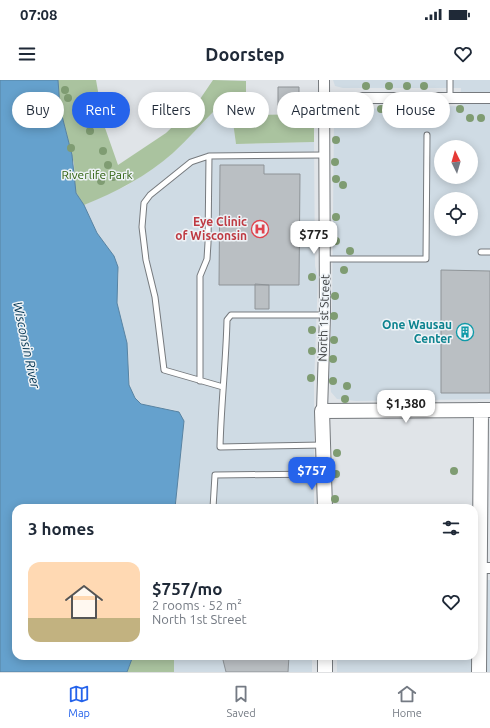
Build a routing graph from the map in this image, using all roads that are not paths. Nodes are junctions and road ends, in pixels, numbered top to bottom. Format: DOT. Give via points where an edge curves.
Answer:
graph roads {
  1 [pos="324,80"];
  2 [pos="450,80"];
  3 [pos="324,92"];
  4 [pos="450,92"];
  5 [pos="450,98"];
  6 [pos="490,98"];
  7 [pos="325,128"];
  8 [pos="427,135"];
  9 [pos="325,155"];
  10 [pos="210,156"];
  11 [pos="481,252"];
  12 [pos="490,252"];
  13 [pos="325,259"];
  14 [pos="325,315"];
  15 [pos="200,381"];
  16 [pos="223,387"];
  17 [pos="486,410"];
  18 [pos="322,411"];
  19 [pos="324,445"];
  20 [pos="324,474"];
  21 [pos="213,504"];
  22 [pos="325,504"];
  23 [pos="481,568"];
  24 [pos="325,660"];
  25 [pos="325,672"];
  26 [pos="479,672"];
  1 -- 3 [label="street, North 1st Street"];
  2 -- 4 [label="lane"];
  5 -- 6 [label="street"];
  7 -- 9 [label="street, North 1st Street"];
  8 -- 13 [label="lane" via="426,259"];
  9 -- 10 [label="lane"];
  9 -- 13 [label="street, North 1st Street"];
  10 -- 15 [label="lane" via="207,259 200,276"];
  10 -- 15 [label="lane" via="191,162 150,195 144,204 142,228 156,304 164,370"];
  11 -- 12 [label="lane"];
  13 -- 14 [label="street, North 1st Street"];
  14 -- 16 [label="lane" via="231,315 227,320"];
  14 -- 18 [label="street, North 1st Street"];
  15 -- 16 [label="lane"];
  16 -- 19 [label="lane" via="220,447"];
  17 -- 18 [label="street"];
  17 -- 23 [label="street"];
  18 -- 19 [label="street, North 1st Street"];
  19 -- 20 [label="street, North 1st Street"];
  20 -- 21 [label="lane" via="215,475"];
  20 -- 22 [label="street, North 1st Street"];
  23 -- 26 [label="street"];
  24 -- 25 [label="street"];
}
